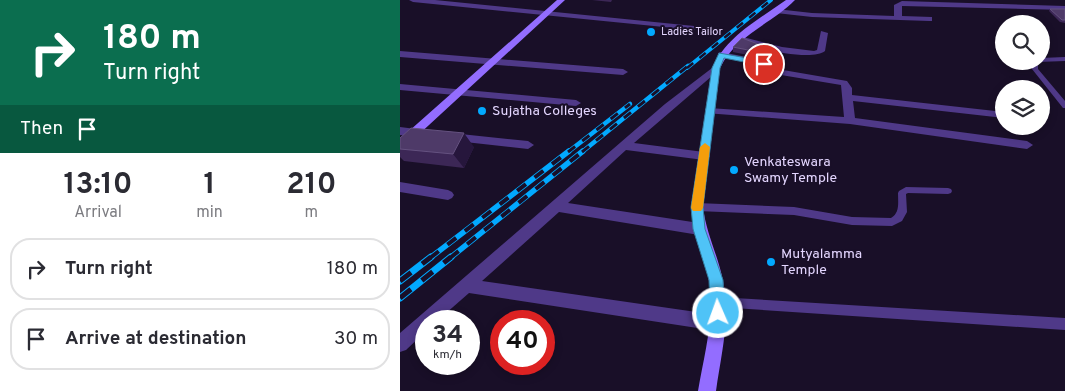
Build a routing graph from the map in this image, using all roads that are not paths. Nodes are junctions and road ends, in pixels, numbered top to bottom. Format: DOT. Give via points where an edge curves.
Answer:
graph roads {
  1 [pos="413,0"];
  2 [pos="561,0"];
  3 [pos="791,0"];
  4 [pos="936,2"];
  5 [pos="1063,6"];
  6 [pos="776,11"];
  7 [pos="546,14"];
  8 [pos="898,18"];
  9 [pos="929,19"];
  10 [pos="694,28"];
  11 [pos="824,33"];
  12 [pos="739,38"];
  13 [pos="400,54"];
  14 [pos="721,55"];
  15 [pos="1065,59"];
  16 [pos="1050,60"];
  17 [pos="494,61"];
  18 [pos="716,68"];
  19 [pos="1036,70"];
  20 [pos="623,72"];
  21 [pos="400,87"];
  22 [pos="459,92"];
  23 [pos="848,97"];
  24 [pos="576,103"];
  25 [pos="1065,106"];
  26 [pos="709,111"];
  27 [pos="995,114"];
  28 [pos="850,121"];
  29 [pos="400,132"];
  30 [pos="414,133"];
  31 [pos="400,145"];
  32 [pos="528,145"];
  33 [pos="1027,145"];
  34 [pos="624,146"];
  35 [pos="704,156"];
  36 [pos="400,187"];
  37 [pos="948,191"];
  38 [pos="448,195"];
  39 [pos="556,206"];
  40 [pos="697,207"];
  41 [pos="699,229"];
  42 [pos="465,285"];
  43 [pos="718,302"];
  44 [pos="717,323"];
  45 [pos="1065,324"];
  46 [pos="400,344"];
  47 [pos="707,391"];
  1 -- 7 [label="street"];
  2 -- 7 [label="street"];
  3 -- 6 [label="street"];
  4 -- 5 [label="street"];
  4 -- 8 [label="street" via="899,4"];
  6 -- 8 [label="street"];
  6 -- 12 [label="street"];
  7 -- 10 [label="street"];
  7 -- 17 [label="street"];
  8 -- 9 [label="street"];
  11 -- 12 [label="street" via="821,51 816,54 798,53"];
  12 -- 14 [label="street"];
  13 -- 17 [label="street"];
  14 -- 18 [label="street"];
  14 -- 23 [label="street" via="759,62 781,72 839,82 846,86"];
  15 -- 16 [label="lane"];
  17 -- 20 [label="street"];
  17 -- 22 [label="street"];
  18 -- 26 [label="street"];
  18 -- 34 [label="street"];
  19 -- 25 [label="lane"];
  21 -- 22 [label="street"];
  22 -- 24 [label="street"];
  22 -- 30 [label="street"];
  23 -- 27 [label="street"];
  23 -- 28 [label="street"];
  26 -- 28 [label="street"];
  26 -- 35 [label="street"];
  28 -- 33 [label="street"];
  29 -- 30 [label="street"];
  30 -- 31 [label="street"];
  30 -- 32 [label="street"];
  34 -- 35 [label="street"];
  34 -- 39 [label="street"];
  35 -- 40 [label="street"];
  36 -- 38 [label="street"];
  37 -- 40 [label="lane" via="906,190 902,193 902,212 892,222 852,221 794,211"];
  39 -- 41 [label="street"];
  39 -- 42 [label="street"];
  40 -- 41 [label="street"];
  41 -- 43 [label="street" via="716,280"];
  42 -- 44 [label="street"];
  42 -- 46 [label="street"];
  43 -- 44 [label="street"];
  43 -- 45 [label="lane"];
  44 -- 47 [label="street"];
}
